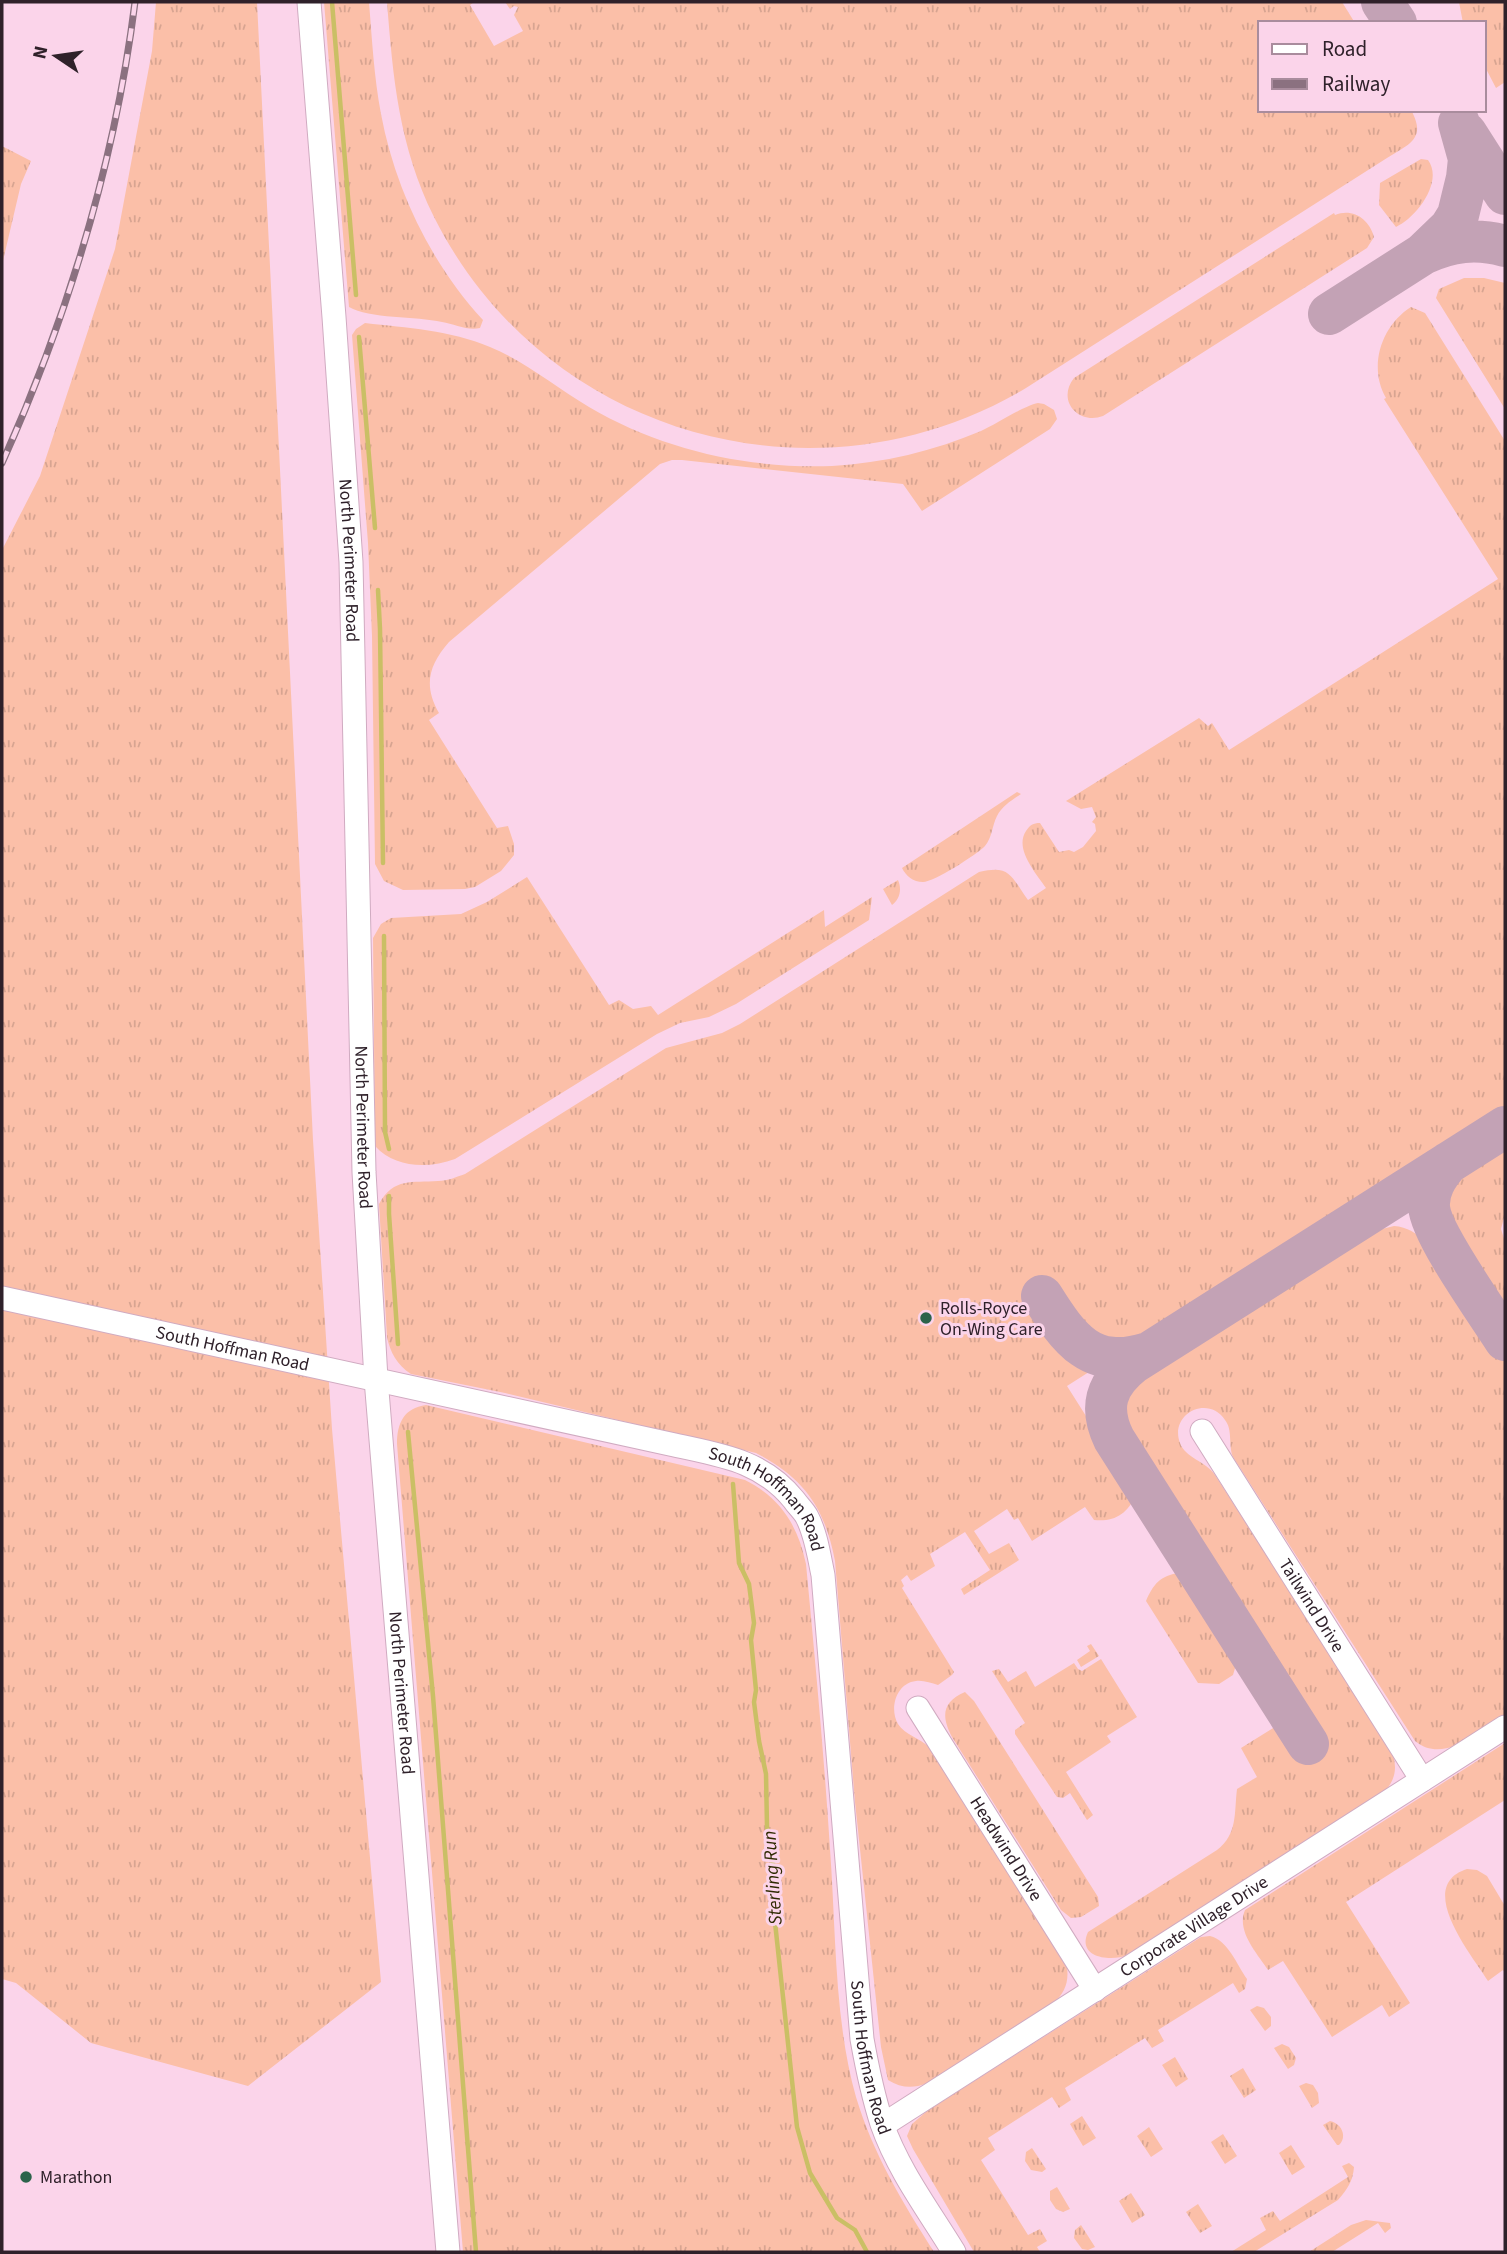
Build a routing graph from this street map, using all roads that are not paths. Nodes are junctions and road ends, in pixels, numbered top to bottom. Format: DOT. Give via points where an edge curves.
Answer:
graph roads {
  1 [pos="309,2"];
  2 [pos="2,1298"];
  3 [pos="376,1379"];
  4 [pos="1202,1431"];
  5 [pos="918,1708"];
  6 [pos="1505,1727"];
  7 [pos="1422,1780"];
  8 [pos="1095,1990"];
  9 [pos="883,2125"];
  10 [pos="448,2252"];
  11 [pos="954,2252"];
  1 -- 3 [label="street, North Perimeter Road" via="351,562 364,1172"];
  2 -- 3 [label="street, South Hoffman Road"];
  3 -- 9 [label="street, South Hoffman Road" via="747,1463 783,1486 807,1517 822,1575 862,2039"];
  3 -- 10 [label="street, North Perimeter Road"];
  4 -- 7 [label="street, Tailwind Drive"];
  5 -- 8 [label="street, Headwind Drive"];
  6 -- 7 [label="street, Corporate Village Drive"];
  7 -- 8 [label="street, Corporate Village Drive"];
  8 -- 9 [label="street, Corporate Village Drive"];
  9 -- 11 [label="street, South Hoffman Road" via="904,2172"];
}
